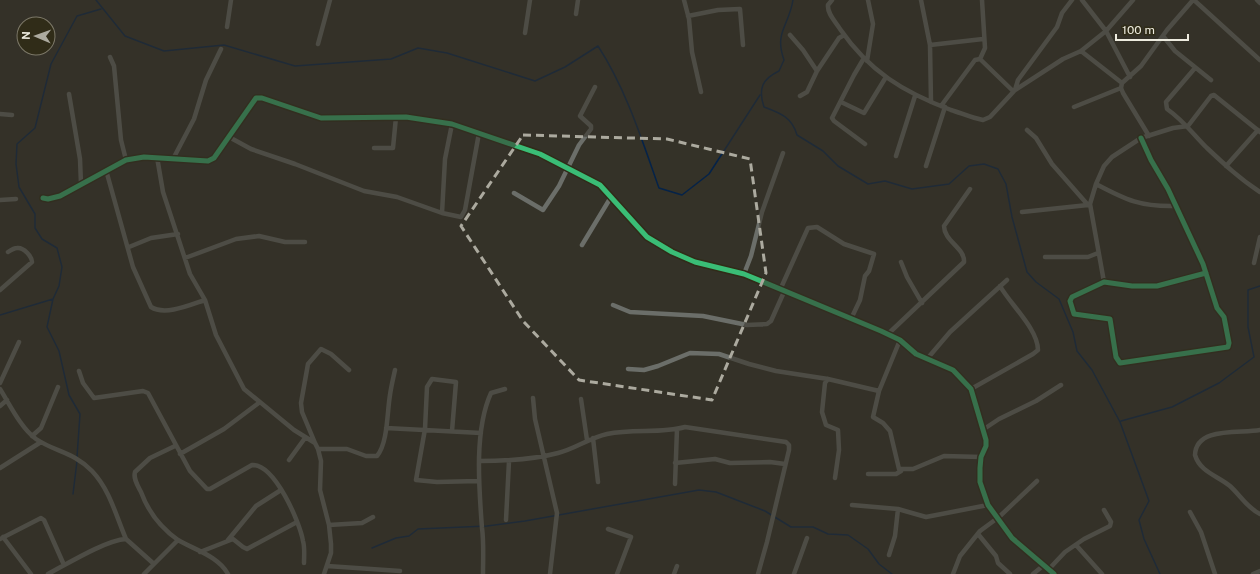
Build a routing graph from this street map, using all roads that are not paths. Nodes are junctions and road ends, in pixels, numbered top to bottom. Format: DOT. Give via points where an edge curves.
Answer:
graph roads {
  1 [pos="231,0"];
  2 [pos="330,0"];
  3 [pos="530,0"];
  4 [pos="578,0"];
  5 [pos="684,0"];
  6 [pos="832,0"];
  7 [pos="868,0"];
  8 [pos="921,0"];
  9 [pos="982,0"];
  10 [pos="1072,0"];
  11 [pos="1082,0"];
  12 [pos="1133,0"];
  13 [pos="1194,0"];
  14 [pos="1257,0"];
  15 [pos="1260,3"];
  16 [pos="576,14"];
  17 [pos="688,16"];
  18 [pos="228,27"];
  19 [pos="1106,31"];
  20 [pos="525,33"];
  21 [pos="790,35"];
  22 [pos="844,35"];
  23 [pos="1163,36"];
  24 [pos="983,39"];
  25 [pos="318,44"];
  26 [pos="744,45"];
  27 [pos="930,45"];
  28 [pos="221,49"];
  29 [pos="1082,51"];
  30 [pos="110,57"];
  31 [pos="866,59"];
  32 [pos="980,59"];
  33 [pos="1260,60"];
  34 [pos="1195,68"];
  35 [pos="817,71"];
  36 [pos="886,77"];
  37 [pos="1130,77"];
  38 [pos="1211,80"];
  39 [pos="1121,86"];
  40 [pos="594,87"];
  41 [pos="1014,90"];
  42 [pos="701,92"];
  43 [pos="69,94"];
  44 [pos="800,96"];
  45 [pos="915,96"];
  46 [pos="841,102"];
  47 [pos="931,102"];
  48 [pos="1074,106"];
  49 [pos="943,107"];
  50 [pos="0,114"];
  51 [pos="12,115"];
  52 [pos="396,117"];
  53 [pos="452,124"];
  54 [pos="1188,126"];
  55 [pos="1027,130"];
  56 [pos="1259,131"];
  57 [pos="479,133"];
  58 [pos="1149,136"];
  59 [pos="229,137"];
  60 [pos="1141,138"];
  61 [pos="866,144"];
  62 [pos="374,148"];
  63 [pos="783,153"];
  64 [pos="896,156"];
  65 [pos="157,158"];
  66 [pos="173,159"];
  67 [pos="126,160"];
  68 [pos="926,166"];
  69 [pos="1226,166"];
  70 [pos="567,168"];
  71 [pos="106,170"];
  72 [pos="81,184"];
  73 [pos="1096,184"];
  74 [pos="970,189"];
  75 [pos="1260,192"];
  76 [pos="514,193"];
  77 [pos="612,197"];
  78 [pos="43,198"];
  79 [pos="16,199"];
  80 [pos="0,200"];
  81 [pos="1089,205"];
  82 [pos="1176,206"];
  83 [pos="1022,212"];
  84 [pos="442,214"];
  85 [pos="178,234"];
  86 [pos="1260,237"];
  87 [pos="305,242"];
  88 [pos="1259,243"];
  89 [pos="582,245"];
  90 [pos="128,247"];
  91 [pos="8,252"];
  92 [pos="1098,253"];
  93 [pos="1045,257"];
  94 [pos="185,258"];
  95 [pos="901,262"];
  96 [pos="1254,263"];
  97 [pos="1206,273"];
  98 [pos="744,274"];
  99 [pos="1007,280"];
  100 [pos="1104,282"];
  101 [pos="1000,286"];
  102 [pos="0,290"];
  103 [pos="782,291"];
  104 [pos="205,300"];
  105 [pos="922,303"];
  106 [pos="614,305"];
  107 [pos="851,319"];
  108 [pos="888,334"];
  109 [pos="900,340"];
  110 [pos="19,342"];
  111 [pos="927,359"];
  112 [pos="628,369"];
  113 [pos="349,370"];
  114 [pos="395,370"];
  115 [pos="79,371"];
  116 [pos="828,379"];
  117 [pos="0,383"];
  118 [pos="1061,385"];
  119 [pos="58,387"];
  120 [pos="0,389"];
  121 [pos="505,389"];
  122 [pos="971,389"];
  123 [pos="879,390"];
  124 [pos="533,398"];
  125 [pos="581,399"];
  126 [pos="7,400"];
  127 [pos="260,402"];
  128 [pos="0,406"];
  129 [pos="386,428"];
  130 [pos="425,429"];
  131 [pos="677,429"];
  132 [pos="984,429"];
  133 [pos="1260,430"];
  134 [pos="452,431"];
  135 [pos="481,433"];
  136 [pos="32,436"];
  137 [pos="305,438"];
  138 [pos="593,438"];
  139 [pos="587,440"];
  140 [pos="41,442"];
  141 [pos="315,443"];
  142 [pos="175,446"];
  143 [pos="318,449"];
  144 [pos="180,454"];
  145 [pos="544,456"];
  146 [pos="981,457"];
  147 [pos="289,460"];
  148 [pos="480,461"];
  149 [pos="508,461"];
  150 [pos="676,463"];
  151 [pos="785,464"];
  152 [pos="0,468"];
  153 [pos="902,471"];
  154 [pos="868,474"];
  155 [pos="835,478"];
  156 [pos="478,481"];
  157 [pos="598,482"];
  158 [pos="1037,482"];
  159 [pos="675,484"];
  160 [pos="281,490"];
  161 [pos="852,505"];
  162 [pos="988,505"];
  163 [pos="898,509"];
  164 [pos="1104,510"];
  165 [pos="1190,512"];
  166 [pos="1260,514"];
  167 [pos="373,517"];
  168 [pos="998,518"];
  169 [pos="506,520"];
  170 [pos="297,522"];
  171 [pos="329,525"];
  172 [pos="608,529"];
  173 [pos="978,534"];
  174 [pos="2,538"];
  175 [pos="807,538"];
  176 [pos="126,540"];
  177 [pos="178,540"];
  178 [pos="228,540"];
  179 [pos="1076,545"];
  180 [pos="200,552"];
  181 [pos="889,556"];
  182 [pos="304,563"];
  183 [pos="154,564"];
  184 [pos="64,565"];
  185 [pos="1044,565"];
  186 [pos="327,566"];
  187 [pos="677,566"];
  188 [pos="1049,569"];
  189 [pos="400,571"];
  190 [pos="1260,571"];
  191 [pos="31,574"];
  192 [pos="48,574"];
  193 [pos="144,574"];
  194 [pos="228,574"];
  195 [pos="324,574"];
  196 [pos="482,574"];
  197 [pos="550,574"];
  198 [pos="617,574"];
  199 [pos="674,574"];
  200 [pos="758,574"];
  201 [pos="794,574"];
  202 [pos="953,574"];
  203 [pos="1010,574"];
  204 [pos="1033,574"];
  205 [pos="1054,574"];
  206 [pos="1102,574"];
  207 [pos="1215,574"];
  208 [pos="1253,574"];
  1 -- 18 [label="street"];
  2 -- 25 [label="street"];
  3 -- 20 [label="street"];
  4 -- 16 [label="street"];
  5 -- 17 [label="street"];
  6 -- 22 [label="street" via="828,5 828,11"];
  7 -- 31 [label="street" via="873,24"];
  8 -- 27 [label="street"];
  9 -- 24 [label="street"];
  10 -- 41 [label="street" via="1062,13 1057,27 1018,80"];
  11 -- 19 [label="street"];
  12 -- 19 [label="street"];
  13 -- 23 [label="street"];
  13 -- 33 [label="street"];
  14 -- 15 [label="street"];
  17 -- 26 [label="street" via="718,10 740,10"];
  17 -- 42 [label="street" via="692,52"];
  19 -- 29 [label="street"];
  19 -- 37 [label="street"];
  21 -- 35 [label="street"];
  22 -- 31 [label="street"];
  22 -- 35 [label="street" via="839,38"];
  23 -- 34 [label="street" via="1175,51"];
  23 -- 37 [label="street"];
  24 -- 27 [label="street"];
  24 -- 32 [label="street" via="985,48"];
  27 -- 47 [label="street"];
  28 -- 66 [label="street" via="206,80 194,119"];
  29 -- 39 [label="street"];
  29 -- 41 [label="street" via="1063,59"];
  30 -- 67 [label="street" via="114,66 121,140"];
  31 -- 36 [label="street"];
  31 -- 46 [label="street" via="854,75"];
  32 -- 41 [label="street"];
  32 -- 49 [label="street" via="975,60"];
  34 -- 38 [label="street"];
  34 -- 54 [label="street" via="1165,106"];
  35 -- 44 [label="street" via="807,92"];
  36 -- 45 [label="street"];
  36 -- 46 [label="street" via="864,113"];
  37 -- 39 [label="street"];
  39 -- 48 [label="street"];
  39 -- 58 [label="street"];
  40 -- 70 [label="street" via="580,116 591,126"];
  41 -- 49 [label="street" via="990,117 983,120"];
  43 -- 72 [label="street" via="80,159"];
  45 -- 47 [label="street"];
  45 -- 64 [label="street"];
  46 -- 61 [label="street" via="833,116 834,121"];
  47 -- 49 [label="street"];
  49 -- 68 [label="street"];
  50 -- 51 [label="street"];
  52 -- 53 [label="street" via="423,118"];
  52 -- 59 [label="street" via="321,118 256,98"];
  52 -- 62 [label="street" via="393,148"];
  53 -- 57 [label="street"];
  53 -- 84 [label="street" via="446,158"];
  54 -- 56 [label="street" via="1214,95"];
  54 -- 58 [label="street"];
  54 -- 69 [label="street"];
  55 -- 81 [label="street" via="1036,138 1052,164"];
  56 -- 69 [label="street"];
  57 -- 70 [label="street" via="540,154"];
  57 -- 84 [label="street" via="464,214 461,217"];
  58 -- 60 [label="street"];
  59 -- 66 [label="street" via="214,158 208,161"];
  59 -- 84 [label="street" via="251,149 364,191 397,197"];
  60 -- 73 [label="street" via="1112,157 1104,166"];
  60 -- 82 [label="street"];
  63 -- 98 [label="street"];
  65 -- 66 [label="street"];
  65 -- 67 [label="street"];
  65 -- 85 [label="street" via="160,179"];
  67 -- 71 [label="street"];
  69 -- 75 [label="street"];
  70 -- 76 [label="street" via="543,210"];
  70 -- 77 [label="street" via="595,181"];
  71 -- 72 [label="street"];
  71 -- 90 [label="street"];
  72 -- 78 [label="street" via="60,196"];
  73 -- 81 [label="street"];
  73 -- 82 [label="street" via="1132,202 1157,207"];
  74 -- 105 [label="street" via="944,226 945,233 963,256 964,262"];
  77 -- 89 [label="street"];
  77 -- 98 [label="street" via="654,243 695,262"];
  79 -- 80 [label="street"];
  81 -- 83 [label="street"];
  81 -- 92 [label="street"];
  82 -- 97 [label="street"];
  85 -- 90 [label="street" via="151,238"];
  85 -- 94 [label="street"];
  86 -- 88 [label="street"];
  87 -- 94 [label="street" via="285,242 258,236 236,239"];
  88 -- 96 [label="street"];
  90 -- 104 [label="street" via="140,287 151,308 172,309"];
  91 -- 102 [label="street" via="20,248 32,262"];
  92 -- 93 [label="street" via="1088,257"];
  92 -- 100 [label="street"];
  94 -- 104 [label="street" via="190,274"];
  95 -- 105 [label="street"];
  97 -- 100 [label="street" via="1157,286"];
  97 -- 100 [label="street" via="1217,308 1224,317 1228,348 1138,359 1125,363 1120,363 1116,357 1110,319 1076,315 1072,311 1072,297"];
  98 -- 103 [label="street"];
  99 -- 101 [label="street"];
  101 -- 111 [label="street" via="950,332"];
  101 -- 122 [label="street" via="1027,322 1038,344 1038,350"];
  103 -- 106 [label="street" via="771,321 767,324 747,325 703,316 630,312"];
  103 -- 107 [label="street"];
  103 -- 107 [label="street" via="808,228 817,227 844,244 874,254 865,276 860,300"];
  104 -- 127 [label="street" via="216,335 239,381 244,389"];
  105 -- 108 [label="street"];
  107 -- 108 [label="street"];
  108 -- 109 [label="street"];
  109 -- 111 [label="street" via="916,354"];
  109 -- 123 [label="street"];
  110 -- 117 [label="street"];
  111 -- 122 [label="street" via="953,370"];
  112 -- 116 [label="street" via="644,370 690,352 719,354 776,371"];
  113 -- 141 [label="street" via="331,354 321,350 308,364 301,403 302,412"];
  114 -- 129 [label="street"];
  115 -- 142 [label="street" via="83,383 96,399 146,391"];
  116 -- 123 [label="street"];
  116 -- 155 [label="street" via="825,383 822,412 826,425 838,430 840,450"];
  118 -- 132 [label="street" via="1036,402"];
  119 -- 136 [label="street" via="41,428"];
  120 -- 126 [label="street"];
  121 -- 135 [label="street" via="490,393"];
  122 -- 132 [label="street"];
  123 -- 153 [label="street" via="873,417 890,431 898,466"];
  124 -- 145 [label="street"];
  125 -- 139 [label="street"];
  126 -- 128 [label="street"];
  126 -- 136 [label="street"];
  127 -- 137 [label="street"];
  127 -- 144 [label="street" via="224,429"];
  129 -- 130 [label="street"];
  129 -- 143 [label="street" via="377,456 366,456 347,449"];
  130 -- 134 [label="street"];
  130 -- 134 [label="street" via="428,387 432,379 436,378 452,380 457,385"];
  130 -- 156 [label="street" via="416,480"];
  131 -- 138 [label="street" via="630,431"];
  131 -- 150 [label="street"];
  131 -- 151 [label="street" via="691,427 786,442 789,450"];
  132 -- 146 [label="street" via="986,446"];
  133 -- 166 [label="street" via="1209,436 1196,448 1194,455 1200,465 1230,486 1246,505"];
  134 -- 135 [label="street"];
  135 -- 148 [label="street"];
  136 -- 140 [label="street"];
  137 -- 141 [label="street"];
  137 -- 147 [label="street"];
  138 -- 139 [label="street"];
  138 -- 157 [label="street"];
  139 -- 145 [label="street" via="564,451"];
  140 -- 152 [label="street"];
  140 -- 176 [label="street" via="68,453 93,471 109,497"];
  141 -- 143 [label="street"];
  142 -- 144 [label="street"];
  142 -- 177 [label="street" via="150,458 134,475 157,521"];
  143 -- 171 [label="street" via="321,461 320,490"];
  144 -- 160 [label="street" via="190,471 207,489 256,465 274,479"];
  145 -- 149 [label="street"];
  145 -- 197 [label="street" via="557,512"];
  146 -- 153 [label="street" via="944,456 920,467"];
  146 -- 162 [label="street" via="980,482"];
  148 -- 149 [label="street"];
  148 -- 156 [label="street"];
  149 -- 169 [label="street"];
  150 -- 151 [label="street" via="715,459 730,463"];
  150 -- 159 [label="street"];
  151 -- 200 [label="street"];
  153 -- 154 [label="street" via="896,474"];
  156 -- 196 [label="street"];
  158 -- 168 [label="street"];
  160 -- 170 [label="street"];
  160 -- 178 [label="street" via="256,506"];
  161 -- 163 [label="street"];
  162 -- 163 [label="street" via="926,518"];
  162 -- 168 [label="street"];
  163 -- 181 [label="street" via="897,530"];
  164 -- 179 [label="street" via="1111,522 1110,526"];
  165 -- 207 [label="street" via="1201,532"];
  167 -- 171 [label="street" via="362,523"];
  168 -- 173 [label="street"];
  168 -- 185 [label="street" via="1012,538"];
  170 -- 178 [label="street" via="247,548 243,548 232,539"];
  170 -- 182 [label="street" via="303,540"];
  171 -- 186 [label="street" via="331,553"];
  172 -- 198 [label="street" via="631,537"];
  173 -- 202 [label="street" via="960,556"];
  173 -- 203 [label="street" via="996,556 998,564"];
  174 -- 184 [label="street" via="41,518"];
  174 -- 191 [label="street"];
  175 -- 201 [label="street"];
  176 -- 183 [label="street"];
  176 -- 184 [label="street" via="119,540"];
  177 -- 180 [label="street"];
  177 -- 183 [label="street"];
  178 -- 180 [label="street"];
  179 -- 188 [label="street" via="1064,552"];
  179 -- 206 [label="street"];
  180 -- 194 [label="street" via="221,565"];
  183 -- 193 [label="street"];
  184 -- 192 [label="street"];
  185 -- 188 [label="street"];
  185 -- 204 [label="street"];
  186 -- 189 [label="street"];
  186 -- 195 [label="street"];
  187 -- 199 [label="street"];
  188 -- 205 [label="street"];
  190 -- 208 [label="street"];
}
